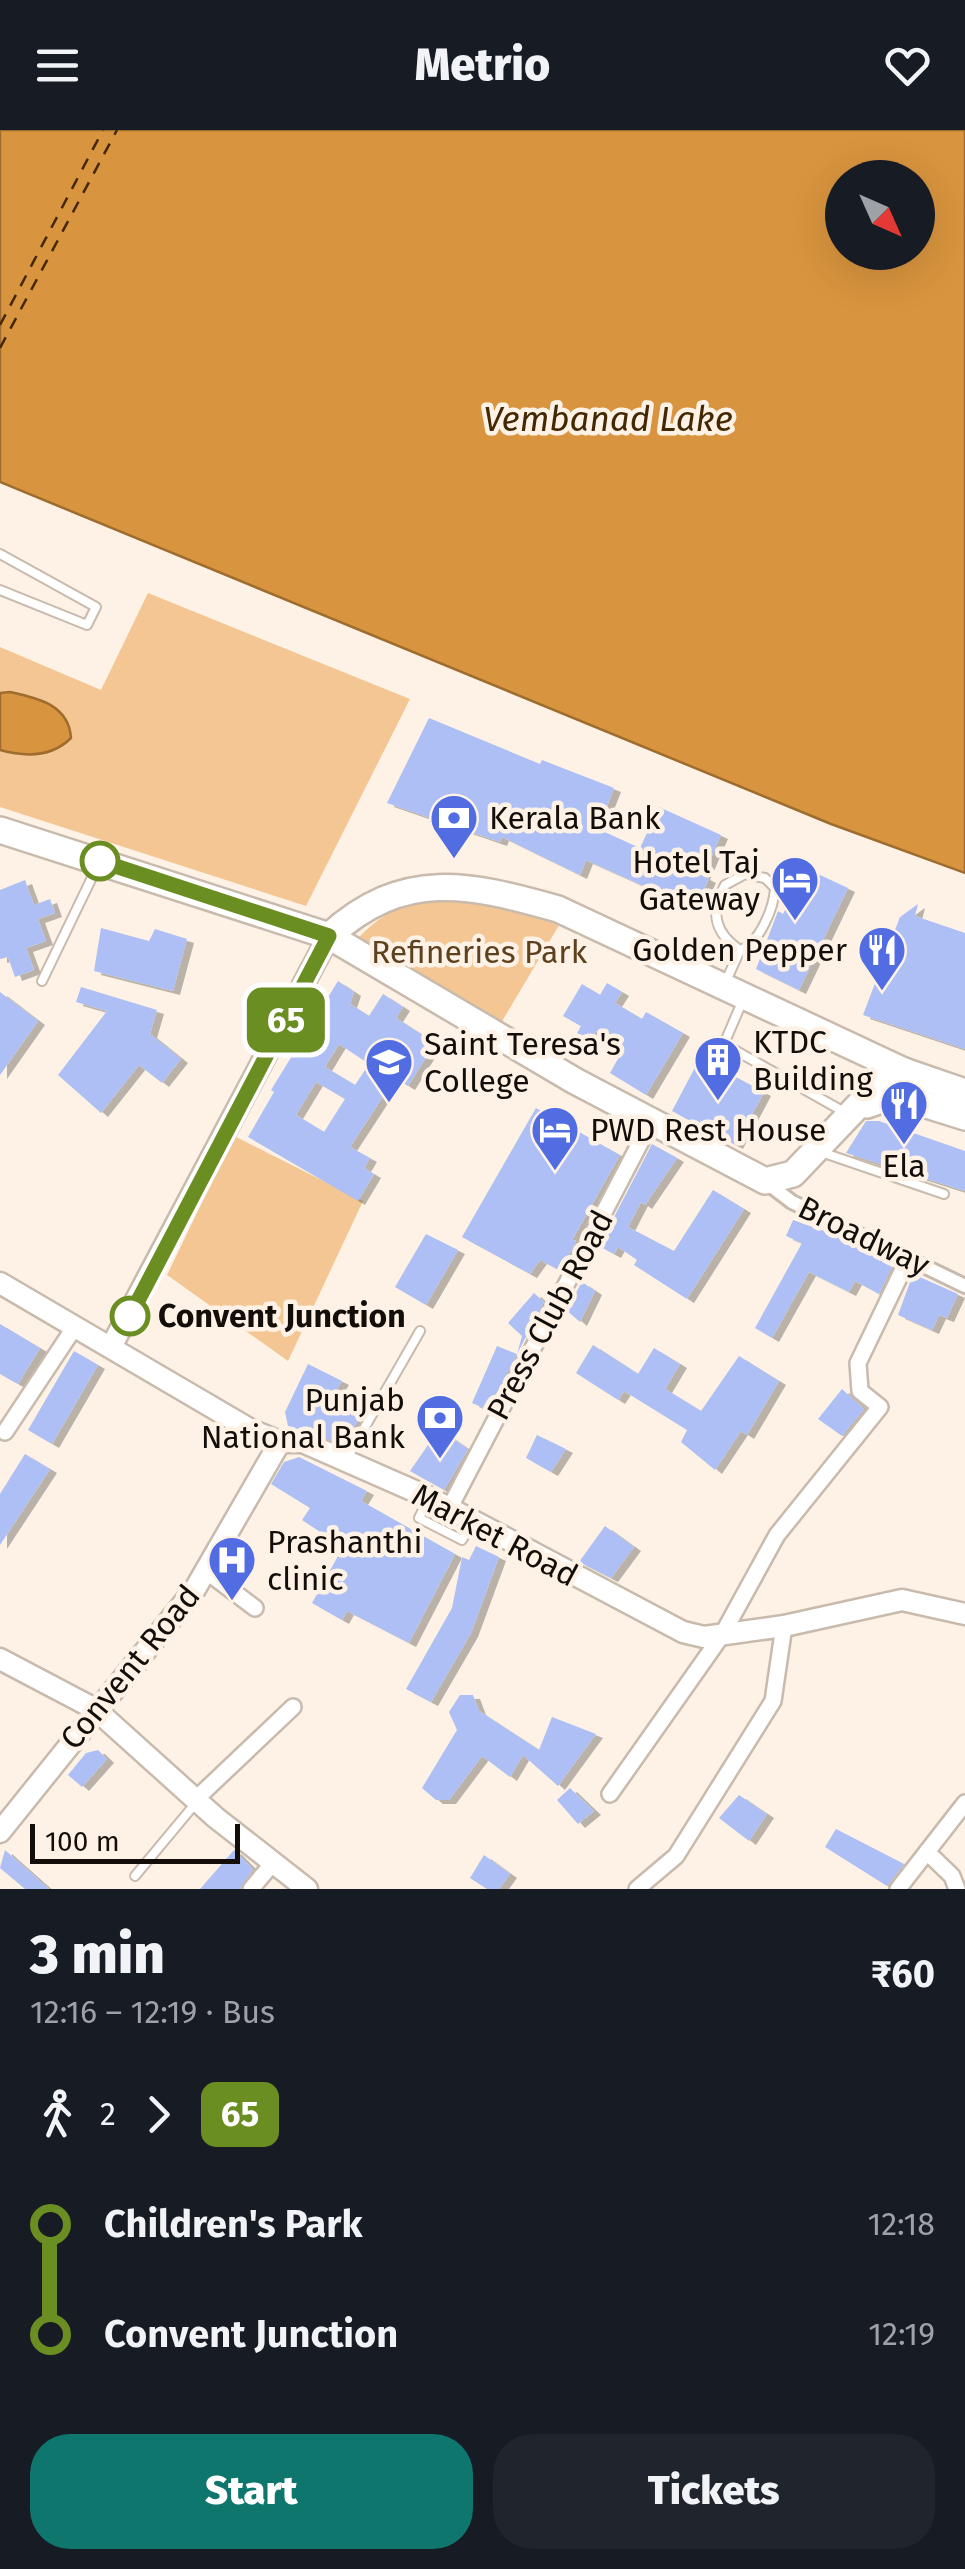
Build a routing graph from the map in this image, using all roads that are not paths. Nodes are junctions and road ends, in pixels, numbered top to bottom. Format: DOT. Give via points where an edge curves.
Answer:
graph roads {
  1 [pos="0,554"];
  2 [pos="0,590"];
  3 [pos="0,830"];
  4 [pos="100,861"];
  5 [pos="329,936"];
  6 [pos="740,950"];
  7 [pos="42,981"];
  8 [pos="734,990"];
  9 [pos="899,1083"];
  10 [pos="965,1092"];
  11 [pos="850,1116"];
  12 [pos="965,1117"];
  13 [pos="651,1122"];
  14 [pos="817,1150"];
  15 [pos="765,1182"];
  16 [pos="944,1194"];
  17 [pos="908,1259"];
  18 [pos="0,1282"];
  19 [pos="965,1286"];
  20 [pos="74,1328"];
  21 [pos="420,1331"];
  22 [pos="111,1348"];
  23 [pos="6,1432"];
  24 [pos="280,1442"];
  25 [pos="346,1460"];
  26 [pos="428,1497"];
  27 [pos="450,1508"];
  28 [pos="474,1520"];
  29 [pos="206,1571"];
  30 [pos="255,1608"];
  31 [pos="965,1614"];
  32 [pos="784,1626"];
  33 [pos="722,1636"];
  34 [pos="0,1659"];
  35 [pos="293,1707"];
  36 [pos="96,1710"];
  37 [pos="610,1794"];
  38 [pos="197,1800"];
  39 [pos="965,1803"];
  40 [pos="0,1832"];
  41 [pos="927,1852"];
  42 [pos="273,1862"];
  43 [pos="135,1876"];
  44 [pos="251,1889"];
  45 [pos="305,1889"];
  46 [pos="637,1889"];
  47 [pos="898,1889"];
  48 [pos="957,1889"];
  1 -- 2 [label="lane" via="96,607 87,625"];
  3 -- 4 [label="main road"];
  4 -- 5 [label="main road"];
  4 -- 7 [label="lane"];
  5 -- 8 [label="main road" via="359,909 392,894 468,888 558,909"];
  5 -- 13 [label="main road"];
  5 -- 22 [label="street"];
  6 -- 6 [label="lane" via="720,931 716,900 744,874 765,878 775,898 756,939"];
  6 -- 8 [label="lane"];
  8 -- 9 [label="main road"];
  8 -- 11 [label="lane" via="724,1044"];
  9 -- 10 [label="main road"];
  9 -- 11 [label="main road" via="874,1089"];
  9 -- 12 [label="main road"];
  11 -- 14 [label="main road"];
  13 -- 15 [label="main road"];
  13 -- 27 [label="street, Press Club Road"];
  14 -- 15 [label="main road" via="793,1174"];
  14 -- 16 [label="lane"];
  15 -- 17 [label="street, Broadway"];
  17 -- 19 [label="street, Broadway"];
  17 -- 33 [label="street" via="858,1363 860,1391 880,1407 777,1536"];
  18 -- 20 [label="street, Market Road"];
  20 -- 22 [label="street, Market Road"];
  20 -- 23 [label="street"];
  21 -- 25 [label="lane"];
  22 -- 24 [label="street, Market Road"];
  24 -- 25 [label="street, Market Road" via="303,1442"];
  24 -- 29 [label="street, Convent Road"];
  25 -- 26 [label="street, Market Road"];
  26 -- 27 [label="street, Market Road"];
  26 -- 28 [label="lane" via="419,1518 462,1540"];
  27 -- 28 [label="street, Market Road"];
  28 -- 33 [label="street, Market Road" via="683,1632"];
  29 -- 30 [label="street"];
  29 -- 36 [label="street, Convent Road"];
  31 -- 32 [label="street, Market Road" via="902,1600"];
  32 -- 33 [label="street, Market Road"];
  32 -- 46 [label="street" via="773,1701 676,1856"];
  33 -- 37 [label="street"];
  34 -- 36 [label="street"];
  35 -- 38 [label="street"];
  36 -- 38 [label="street"];
  36 -- 40 [label="street, Convent Road"];
  38 -- 42 [label="street"];
  38 -- 43 [label="lane"];
  39 -- 41 [label="street"];
  41 -- 47 [label="street"];
  41 -- 48 [label="street"];
  42 -- 44 [label="street"];
  42 -- 45 [label="street"];
}
